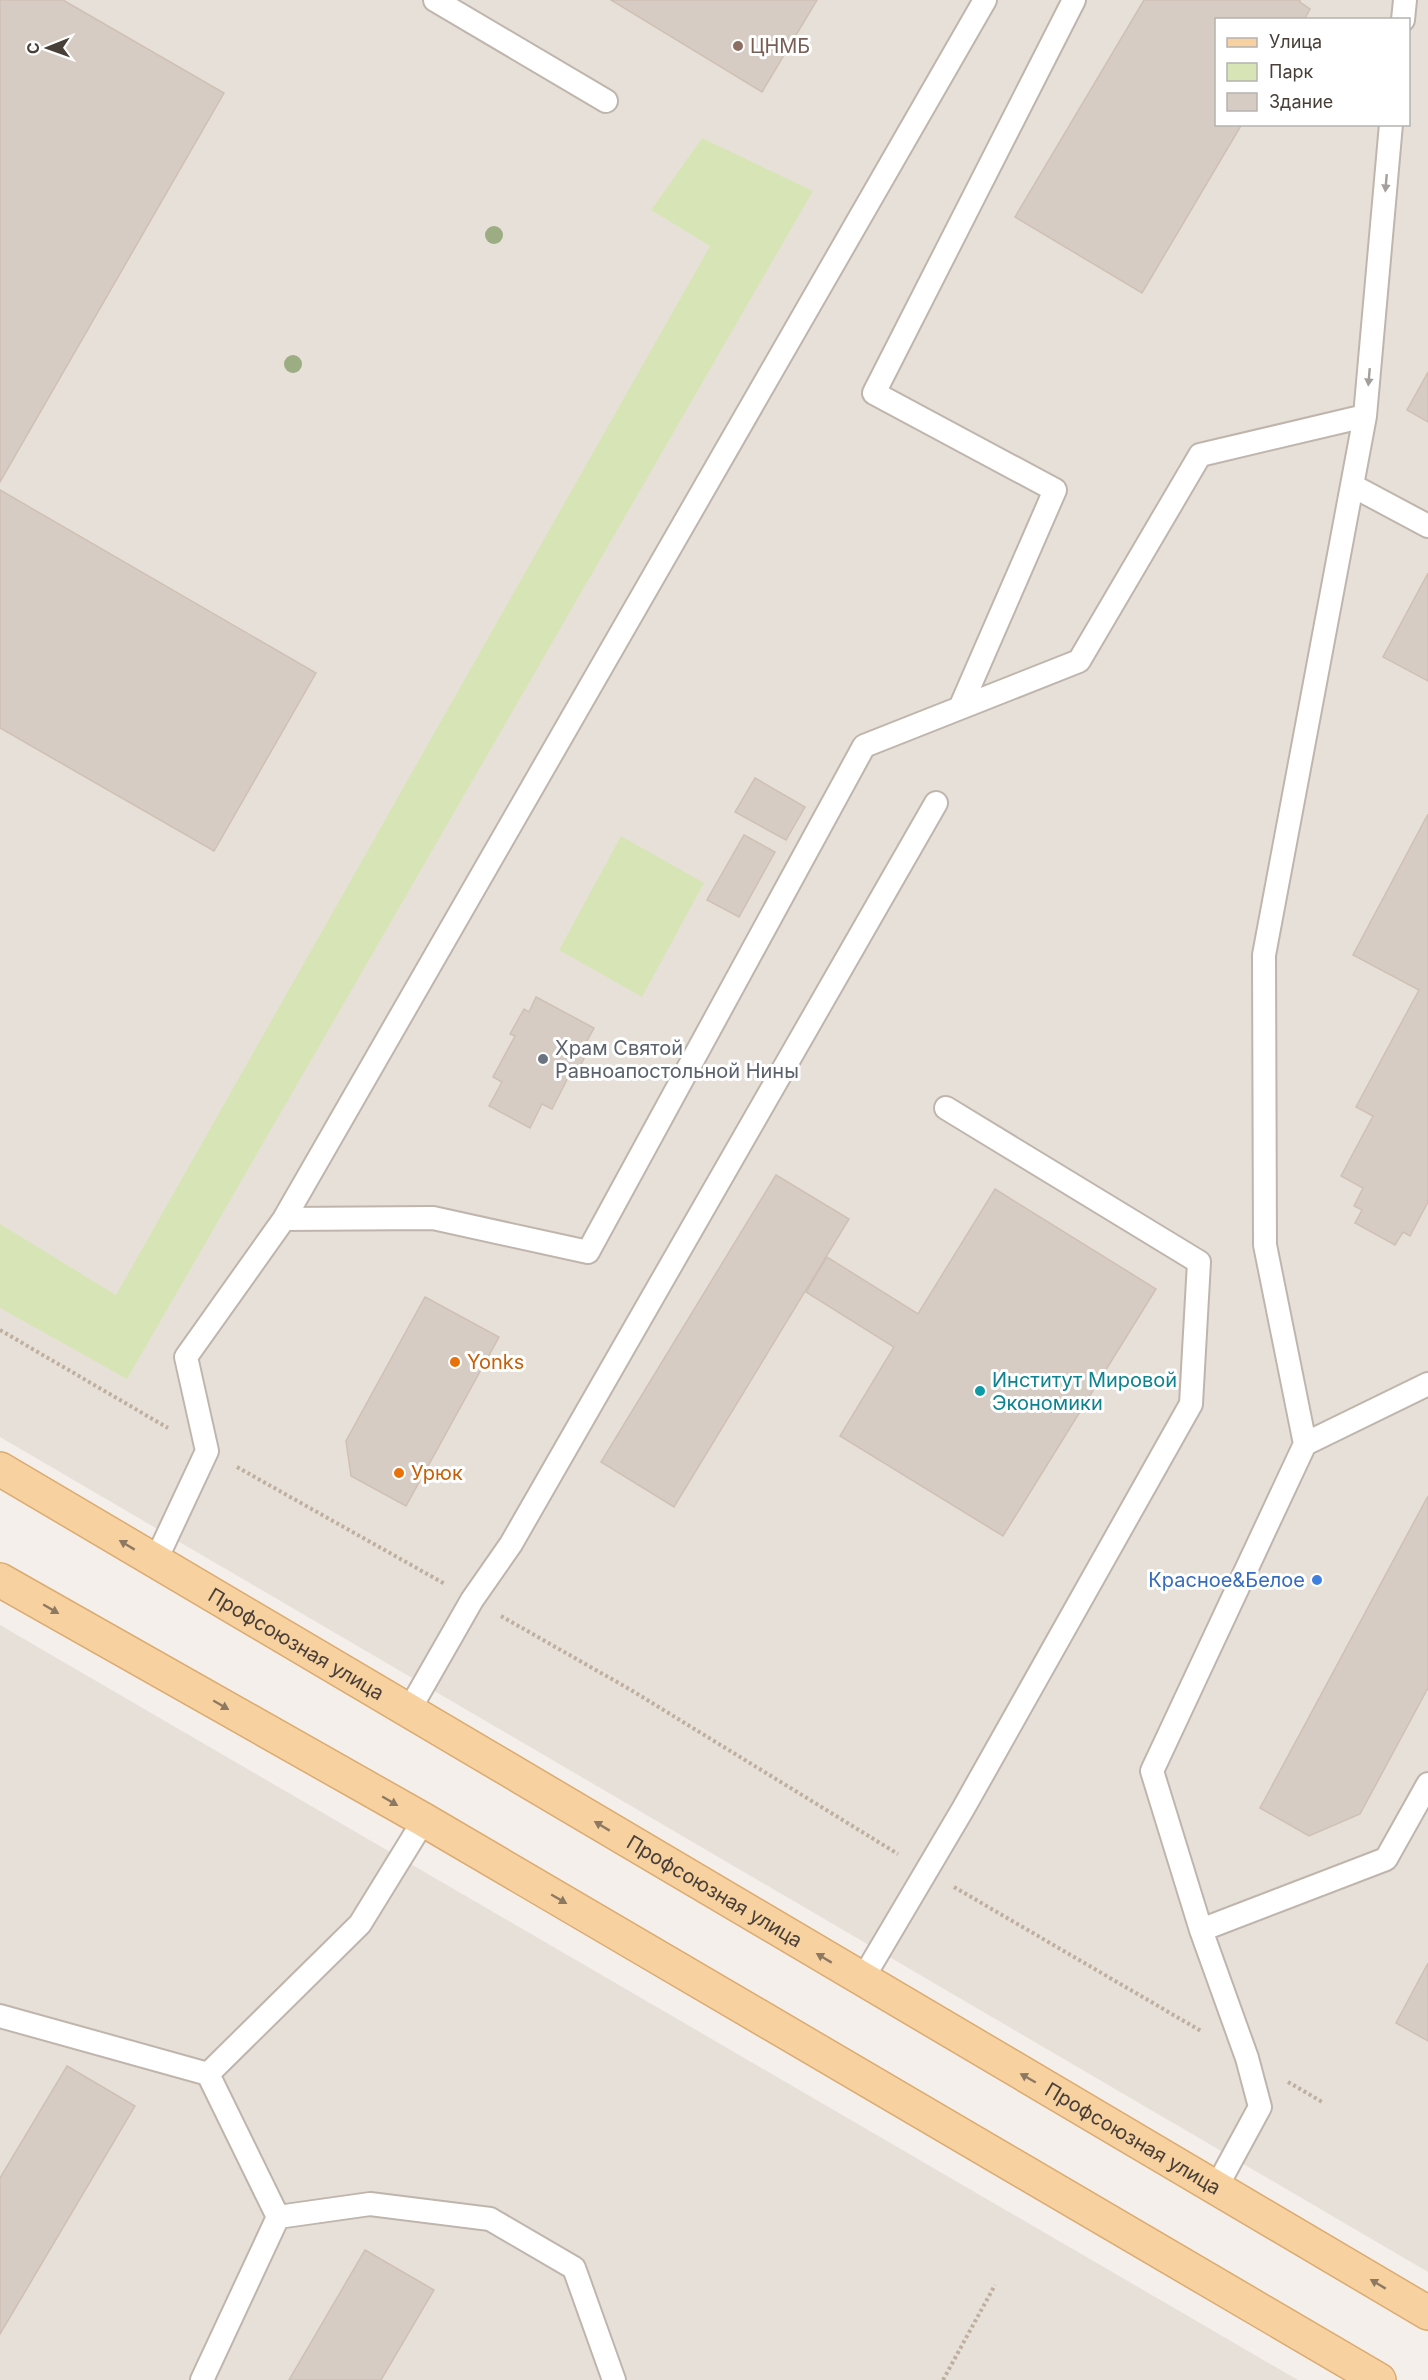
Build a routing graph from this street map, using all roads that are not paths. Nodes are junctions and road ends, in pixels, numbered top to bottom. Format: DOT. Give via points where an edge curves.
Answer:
graph roads {
  1 [pos="435,0"];
  2 [pos="985,0"];
  3 [pos="1074,0"];
  4 [pos="1405,0"];
  5 [pos="1403,18"];
  6 [pos="606,101"];
  7 [pos="1391,126"];
  8 [pos="1365,416"];
  9 [pos="1353,486"];
  10 [pos="1428,526"];
  11 [pos="960,708"];
  12 [pos="936,803"];
  13 [pos="946,1108"];
  14 [pos="284,1219"];
  15 [pos="1428,1384"];
  16 [pos="1305,1444"];
  17 [pos="0,1469"];
  18 [pos="155,1562"];
  19 [pos="0,1580"];
  20 [pos="408,1712"];
  21 [pos="1428,1784"];
  22 [pos="424,1820"];
  23 [pos="1201,1930"];
  24 [pos="862,1980"];
  25 [pos="0,2016"];
  26 [pos="208,2074"];
  27 [pos="1216,2188"];
  28 [pos="278,2217"];
  29 [pos="1428,2313"];
  30 [pos="202,2380"];
  31 [pos="614,2380"];
  32 [pos="1378,2380"];
  1 -- 6 [label="lane"];
  2 -- 14 [label="lane"];
  3 -- 11 [label="lane" via="874,393 1054,490"];
  4 -- 5 [label="lane"];
  7 -- 8 [label="lane, one-way"];
  8 -- 9 [label="lane"];
  8 -- 11 [label="lane" via="1200,454 1079,661"];
  9 -- 10 [label="lane"];
  9 -- 16 [label="lane" via="1264,956 1265,1245"];
  11 -- 14 [label="lane" via="864,746 588,1252 432,1218"];
  12 -- 20 [label="lane" via="511,1544 472,1600"];
  13 -- 24 [label="lane" via="1200,1262 1191,1404"];
  14 -- 18 [label="lane" via="186,1357 207,1451"];
  15 -- 16 [label="lane"];
  16 -- 23 [label="lane" via="1152,1771"];
  18 -- 17 [label="main road, Профсоюзная улица, one-way"];
  18 -- 20 [label="main road, Профсоюзная улица"];
  19 -- 22 [label="main road, one-way"];
  24 -- 20 [label="main road, Профсоюзная улица, one-way"];
  21 -- 23 [label="lane" via="1386,1859"];
  22 -- 26 [label="lane" via="360,1924"];
  22 -- 32 [label="main road, one-way"];
  23 -- 27 [label="lane" via="1247,2058 1260,2108"];
  27 -- 24 [label="main road, Профсоюзная улица, one-way"];
  25 -- 26 [label="lane"];
  26 -- 28 [label="lane"];
  29 -- 27 [label="main road, Профсоюзная улица, one-way"];
  28 -- 30 [label="lane"];
  28 -- 31 [label="lane" via="370,2204 490,2219 574,2268"];
}
